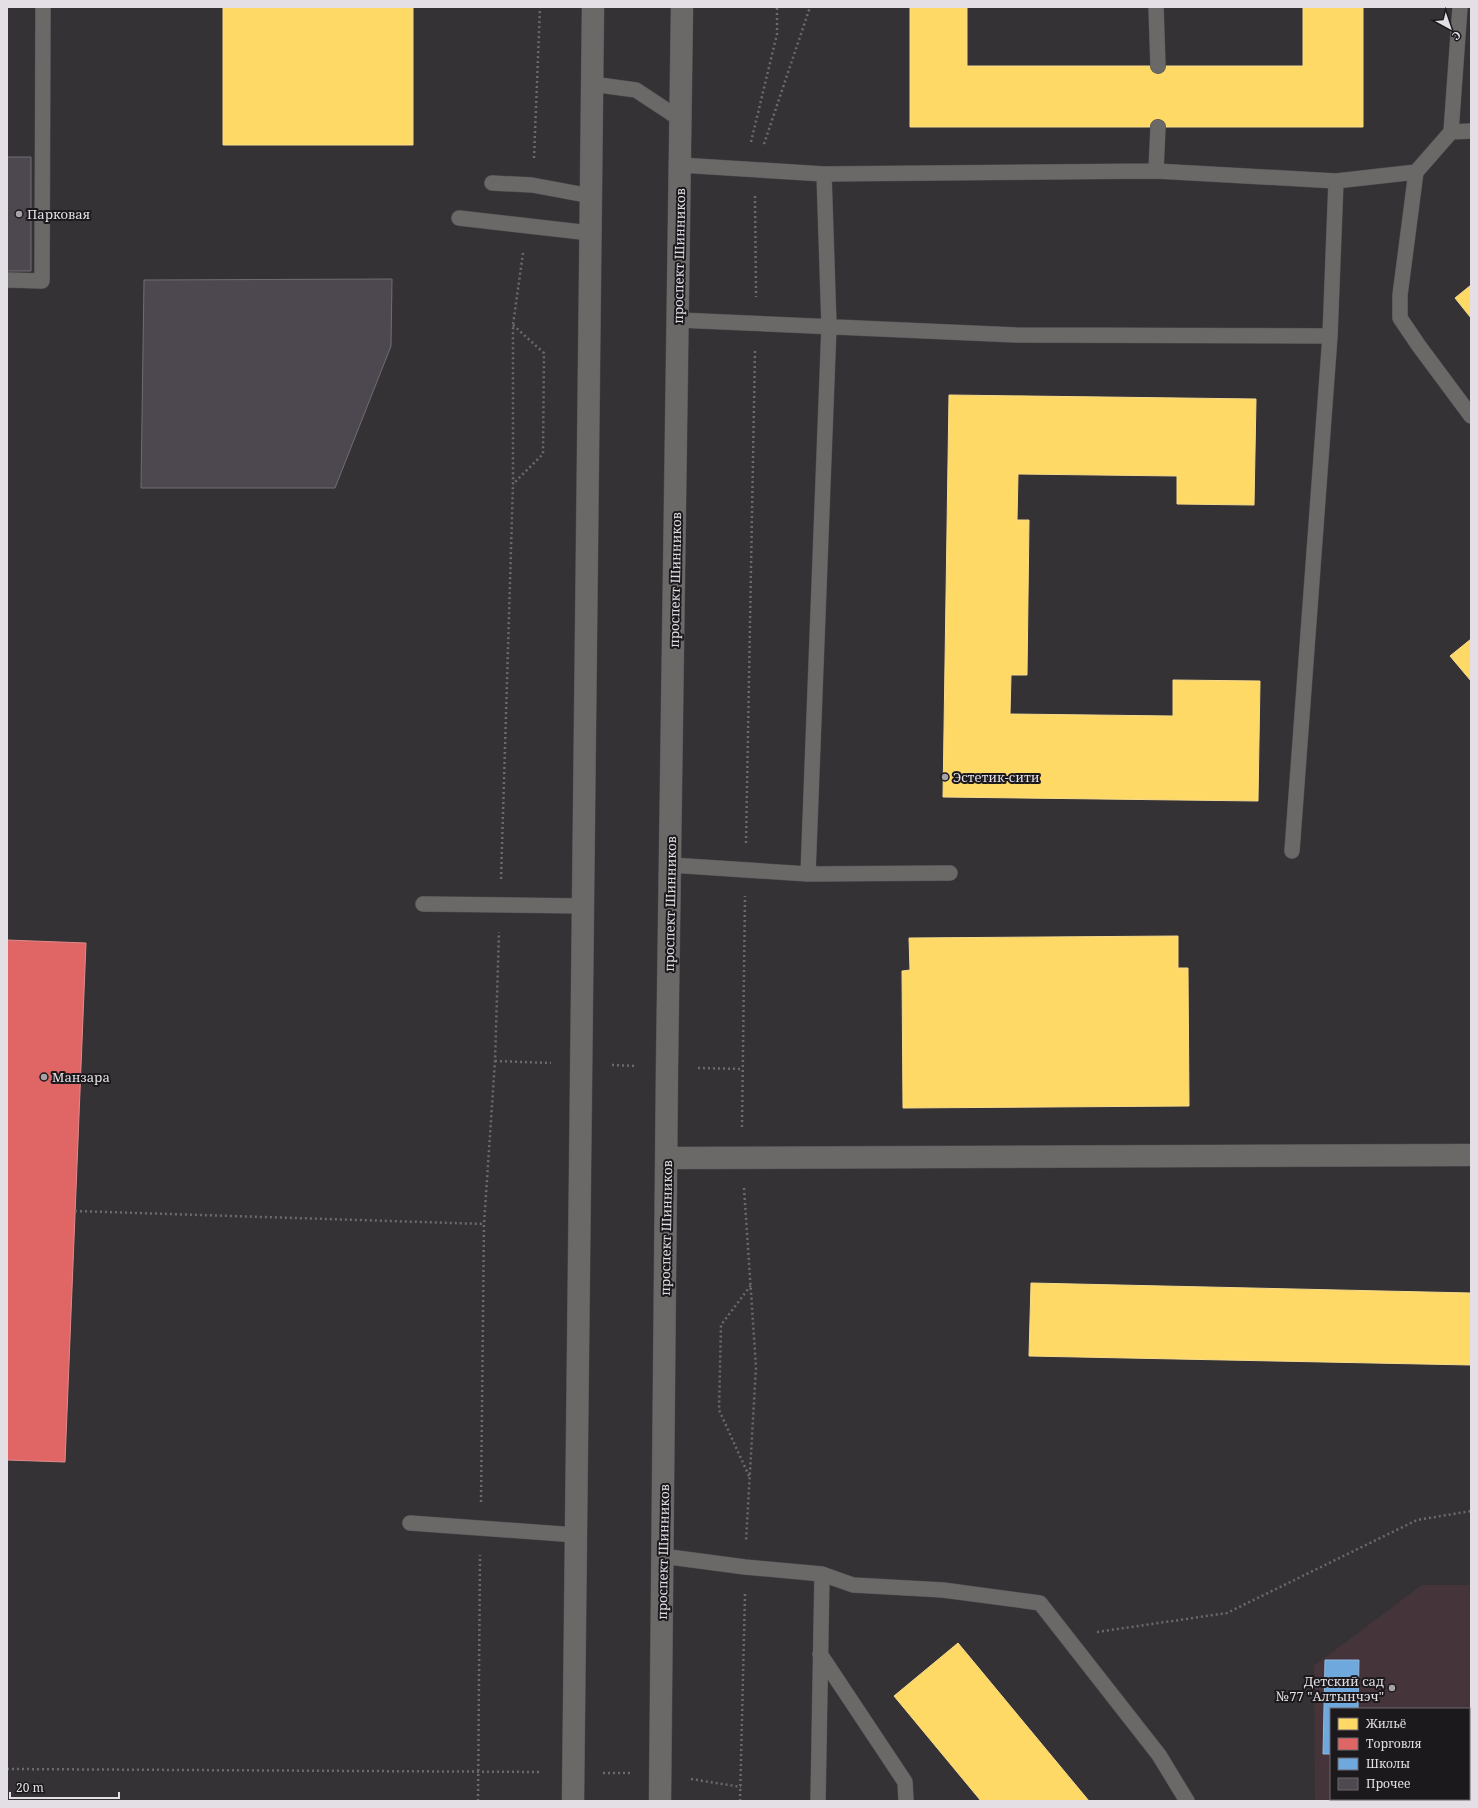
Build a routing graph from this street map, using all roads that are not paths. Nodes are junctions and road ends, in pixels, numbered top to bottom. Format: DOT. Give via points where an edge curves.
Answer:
graph roads {
  1 [pos="43,7"];
  2 [pos="593,7"];
  3 [pos="682,7"];
  4 [pos="1156,7"];
  5 [pos="1460,7"];
  6 [pos="1158,66"];
  7 [pos="592,84"];
  8 [pos="680,119"];
  9 [pos="1158,127"];
  10 [pos="1451,132"];
  11 [pos="1471,132"];
  12 [pos="680,165"];
  13 [pos="1156,171"];
  14 [pos="1416,172"];
  15 [pos="824,174"];
  16 [pos="1336,181"];
  17 [pos="492,183"];
  18 [pos="591,196"];
  19 [pos="459,218"];
  20 [pos="590,233"];
  21 [pos="7,280"];
  22 [pos="678,320"];
  23 [pos="829,326"];
  24 [pos="1330,336"];
  25 [pos="1471,416"];
  26 [pos="1292,851"];
  27 [pos="671,865"];
  28 [pos="950,873"];
  29 [pos="808,874"];
  30 [pos="424,904"];
  31 [pos="583,906"];
  32 [pos="1471,1155"];
  33 [pos="667,1158"];
  34 [pos="410,1523"];
  35 [pos="576,1534"];
  36 [pos="662,1556"];
  37 [pos="822,1574"];
  38 [pos="820,1654"];
  39 [pos="573,1801"];
  40 [pos="660,1801"];
  41 [pos="818,1801"];
  42 [pos="906,1801"];
  43 [pos="1187,1801"];
  1 -- 21 [label="lane" via="42,281"];
  2 -- 7 [label="street"];
  3 -- 8 [label="street, проспект Шинников"];
  4 -- 6 [label="lane"];
  5 -- 10 [label="lane"];
  7 -- 8 [label="lane" via="636,90"];
  7 -- 18 [label="street"];
  8 -- 12 [label="street, проспект Шинников"];
  9 -- 13 [label="lane"];
  10 -- 11 [label="lane"];
  10 -- 14 [label="lane"];
  12 -- 15 [label="lane"];
  12 -- 22 [label="street, проспект Шинников"];
  13 -- 15 [label="lane"];
  13 -- 16 [label="lane"];
  14 -- 16 [label="lane"];
  14 -- 25 [label="lane" via="1400,295 1400,318"];
  15 -- 23 [label="lane"];
  16 -- 24 [label="lane"];
  17 -- 18 [label="lane" via="532,186"];
  18 -- 20 [label="street"];
  19 -- 20 [label="lane"];
  20 -- 31 [label="street"];
  22 -- 23 [label="lane"];
  22 -- 27 [label="street, проспект Шинников"];
  23 -- 24 [label="lane" via="1016,335"];
  23 -- 29 [label="lane"];
  24 -- 26 [label="lane"];
  27 -- 29 [label="lane"];
  27 -- 33 [label="street, проспект Шинников"];
  28 -- 29 [label="lane"];
  30 -- 31 [label="lane"];
  31 -- 35 [label="street"];
  32 -- 33 [label="street"];
  33 -- 36 [label="street, проспект Шинников"];
  34 -- 35 [label="lane"];
  35 -- 39 [label="street"];
  36 -- 37 [label="lane"];
  36 -- 40 [label="street, проспект Шинников"];
  37 -- 38 [label="lane"];
  37 -- 43 [label="lane" via="853,1585 943,1590 1040,1603 1159,1755"];
  38 -- 41 [label="lane"];
  38 -- 42 [label="lane" via="905,1782"];
}
